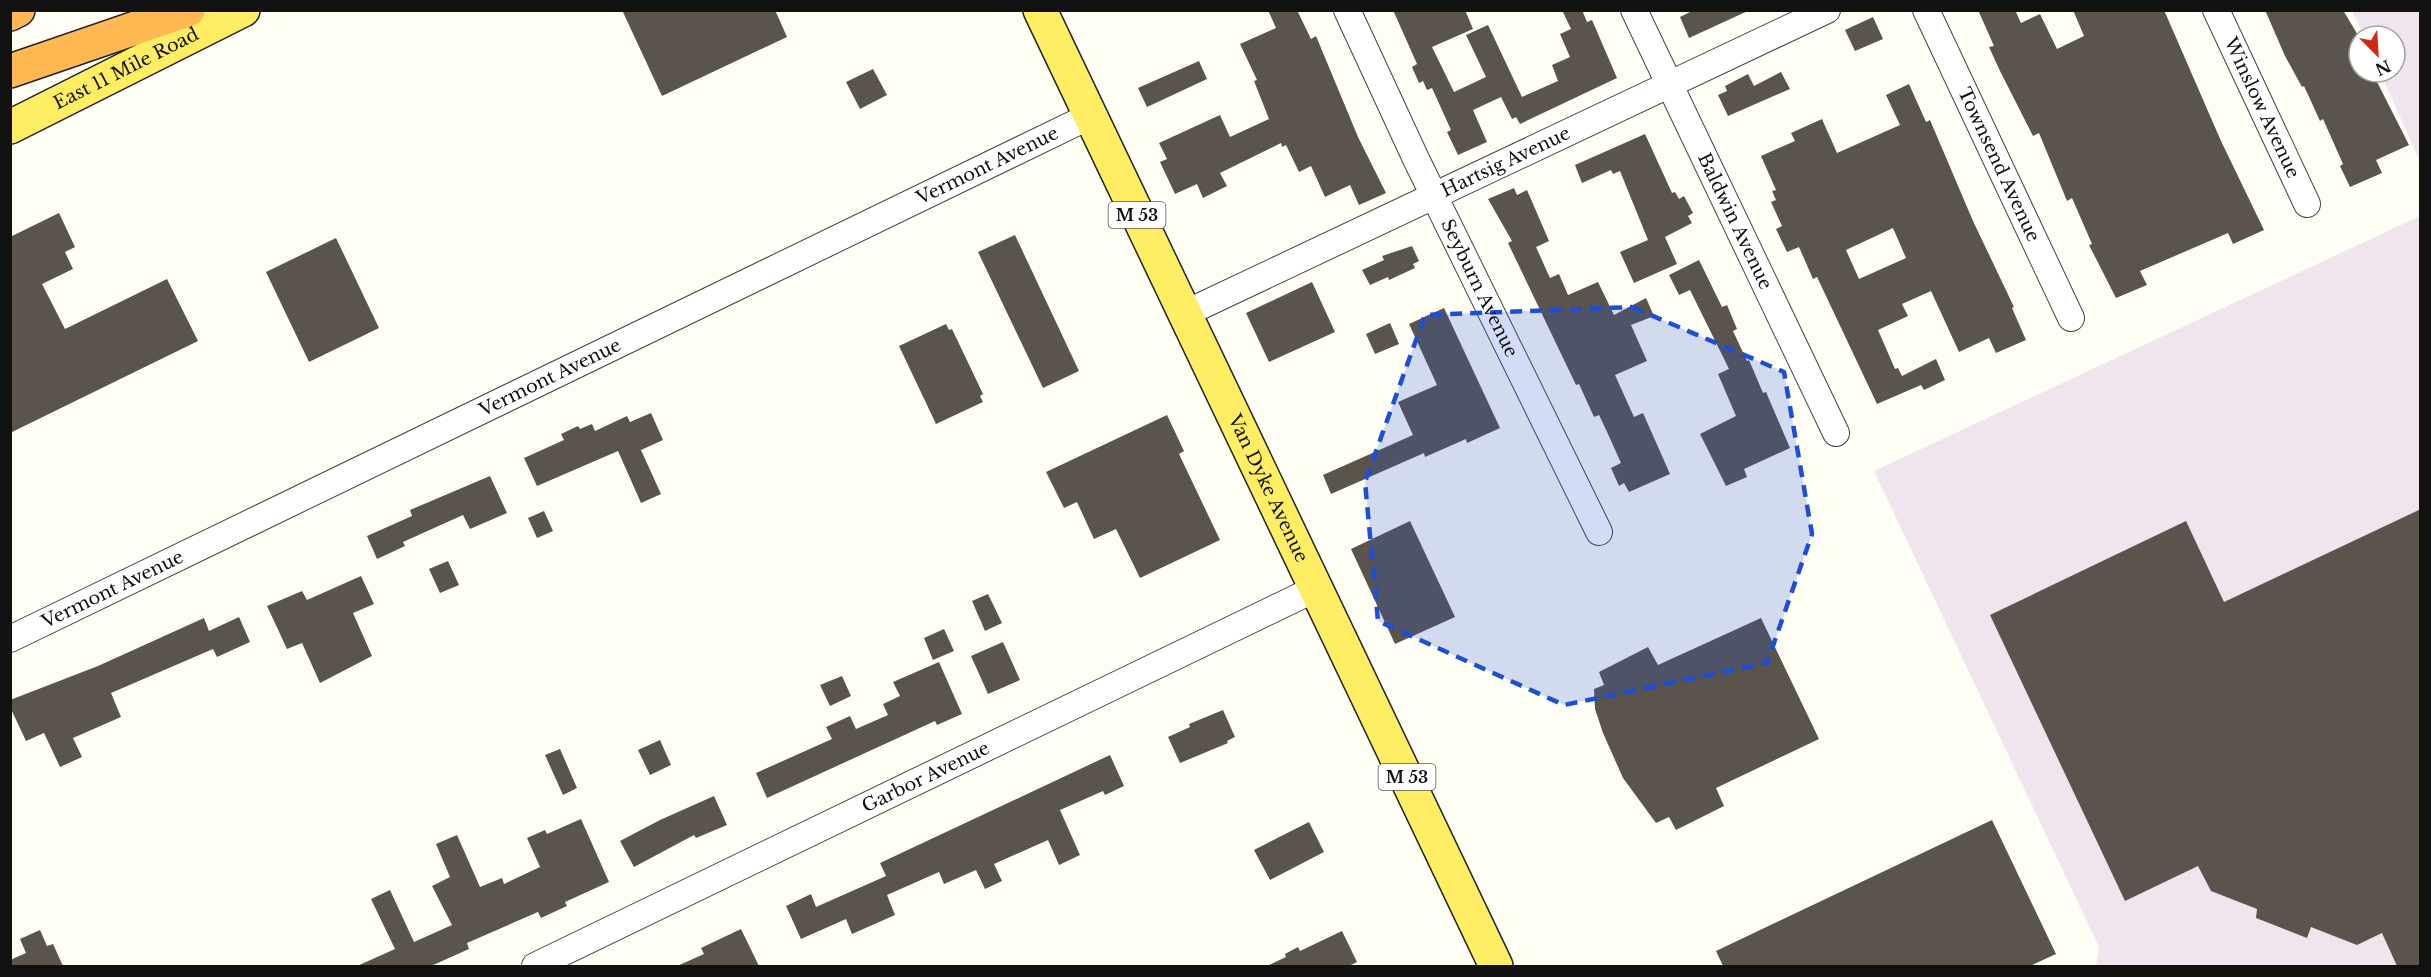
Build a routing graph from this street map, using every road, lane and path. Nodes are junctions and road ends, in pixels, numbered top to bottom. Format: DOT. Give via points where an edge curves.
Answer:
graph roads {
  1 [pos="18,10"];
  2 [pos="188,10"];
  3 [pos="243,10"];
  4 [pos="1040,10"];
  5 [pos="1347,10"];
  6 [pos="1634,10"];
  7 [pos="1827,10"];
  8 [pos="1926,10"];
  9 [pos="2216,10"];
  10 [pos="10,14"];
  11 [pos="10,71"];
  12 [pos="1669,86"];
  13 [pos="1090,116"];
  14 [pos="10,127"];
  15 [pos="1435,196"];
  16 [pos="2307,204"];
  17 [pos="1184,314"];
  18 [pos="2070,318"];
  19 [pos="1836,433"];
  20 [pos="1599,532"];
  21 [pos="1317,588"];
  22 [pos="10,639"];
  23 [pos="535,966"];
  24 [pos="1496,966"];
  1 -- 10 [label="highway"];
  2 -- 11 [label="highway"];
  3 -- 14 [label="main road, East 11 Mile Road"];
  4 -- 13 [label="main road, Van Dyke Avenue / M 53"];
  5 -- 15 [label="street, Seyburn Avenue"];
  6 -- 12 [label="street, Baldwin Avenue"];
  7 -- 12 [label="street, Hartsig Avenue"];
  8 -- 18 [label="street, Townsend Avenue"];
  9 -- 16 [label="street, Winslow Avenue"];
  12 -- 15 [label="street, Hartsig Avenue"];
  12 -- 19 [label="street, Baldwin Avenue"];
  13 -- 17 [label="main road, Van Dyke Avenue / M 53"];
  13 -- 22 [label="street, Vermont Avenue"];
  15 -- 17 [label="street, Hartsig Avenue"];
  15 -- 20 [label="street, Seyburn Avenue"];
  17 -- 21 [label="main road, Van Dyke Avenue / M 53"];
  21 -- 23 [label="street, Garbor Avenue"];
  21 -- 24 [label="main road, Van Dyke Avenue / M 53"];
}
